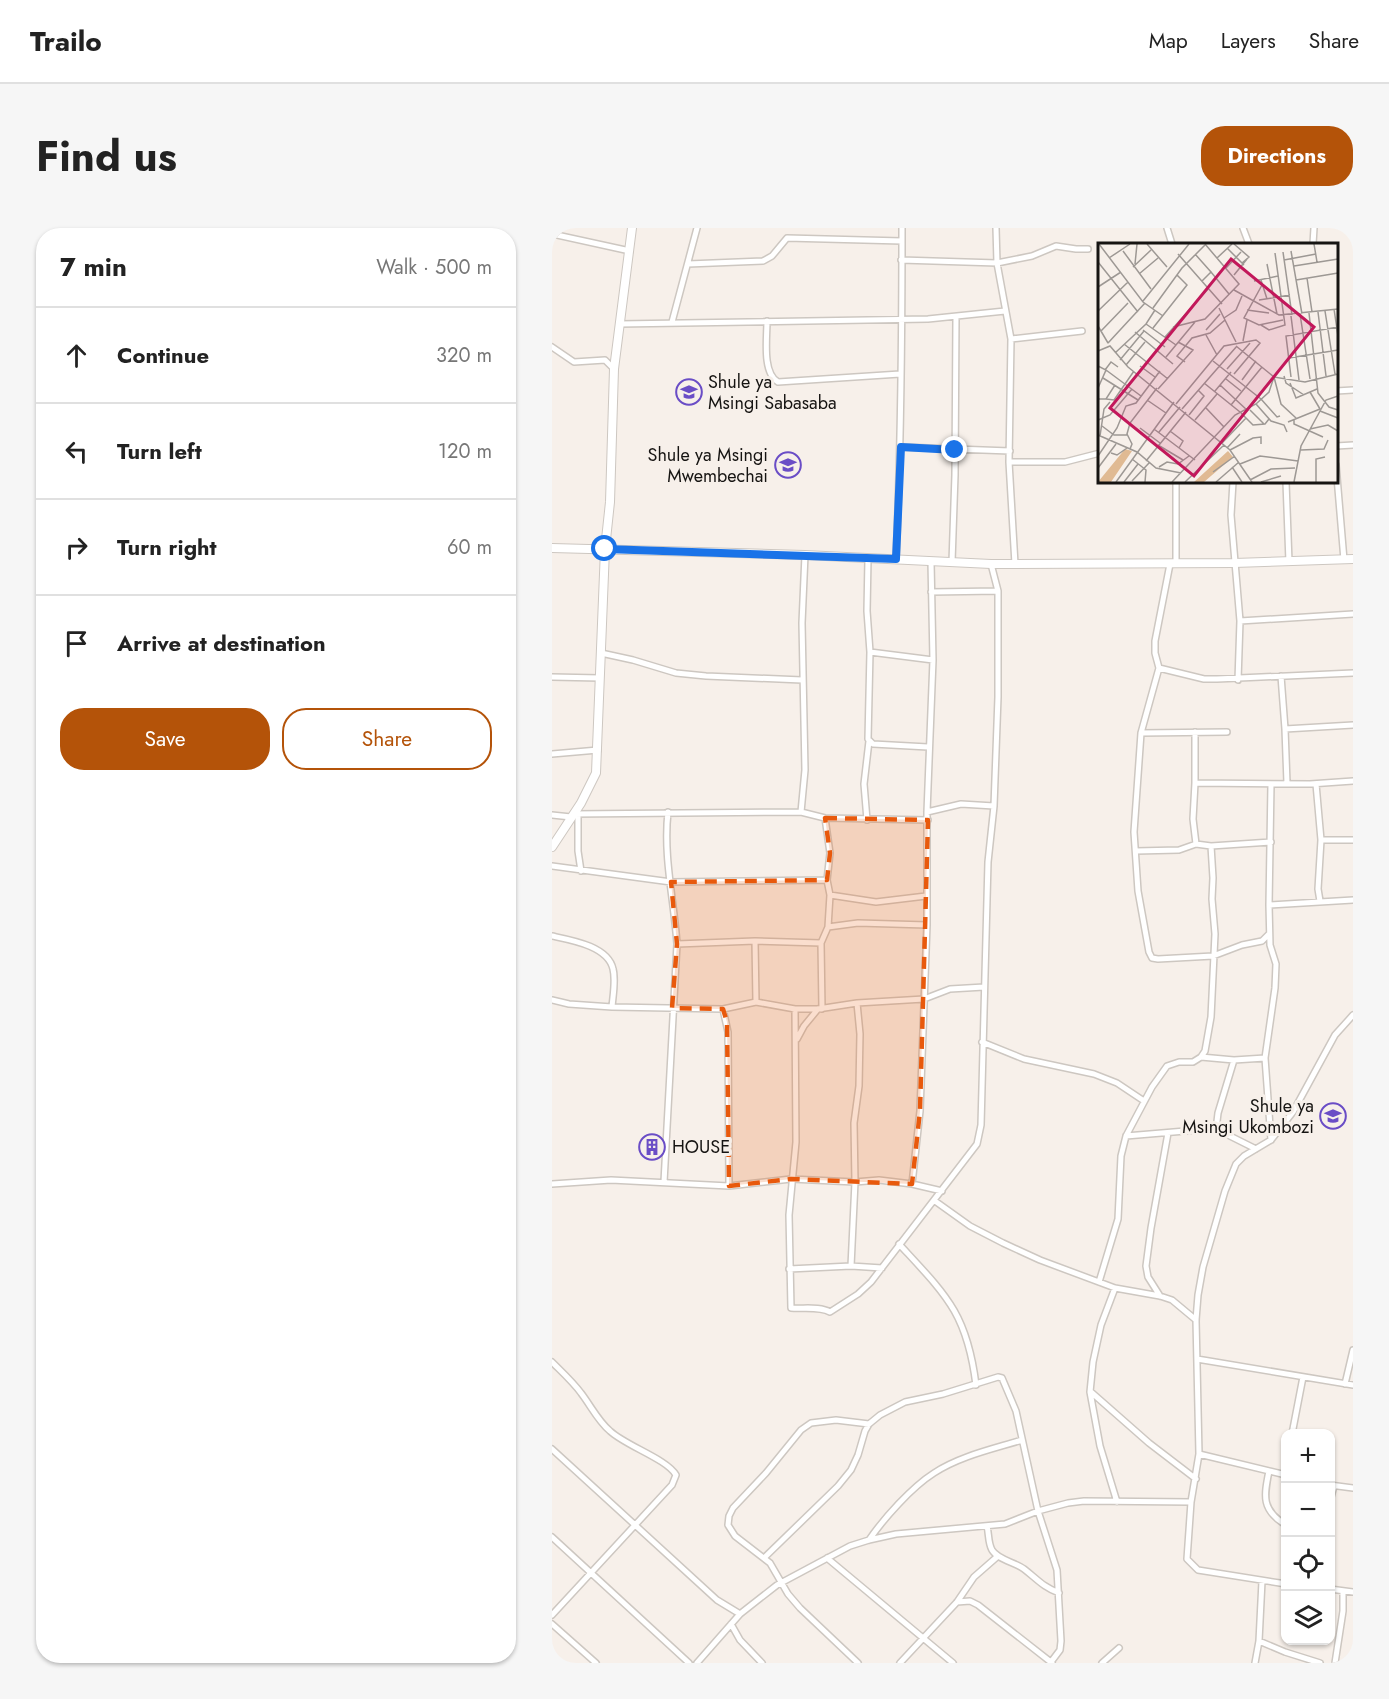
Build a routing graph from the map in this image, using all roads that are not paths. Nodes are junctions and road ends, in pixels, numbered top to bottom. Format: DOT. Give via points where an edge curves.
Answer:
graph roads {
  1 [pos="632,228"];
  2 [pos="697,228"];
  3 [pos="902,228"];
  4 [pos="996,228"];
  5 [pos="1167,228"];
  6 [pos="1243,228"];
  7 [pos="1314,228"];
  8 [pos="552,234"];
  9 [pos="902,240"];
  10 [pos="1172,243"];
  11 [pos="1249,243"];
  12 [pos="1313,243"];
  13 [pos="1088,249"];
  14 [pos="630,251"];
  15 [pos="901,260"];
  16 [pos="997,263"];
  17 [pos="688,264"];
  18 [pos="1005,311"];
  19 [pos="956,317"];
  20 [pos="900,319"];
  21 [pos="767,321"];
  22 [pos="672,322"];
  23 [pos="619,324"];
  24 [pos="1082,331"];
  25 [pos="1011,339"];
  26 [pos="552,347"];
  27 [pos="614,369"];
  28 [pos="900,374"];
  29 [pos="1353,390"];
  30 [pos="1338,391"];
  31 [pos="1353,445"];
  32 [pos="1338,446"];
  33 [pos="901,447"];
  34 [pos="955,450"];
  35 [pos="1010,452"];
  36 [pos="1098,454"];
  37 [pos="1010,462"];
  38 [pos="1176,483"];
  39 [pos="1233,483"];
  40 [pos="1286,483"];
  41 [pos="1338,483"];
  42 [pos="552,548"];
  43 [pos="605,549"];
  44 [pos="805,555"];
  45 [pos="868,559"];
  46 [pos="896,559"];
  47 [pos="1353,559"];
  48 [pos="1344,560"];
  49 [pos="931,562"];
  50 [pos="952,562"];
  51 [pos="1289,562"];
  52 [pos="1234,563"];
  53 [pos="991,564"];
  54 [pos="1015,564"];
  55 [pos="1173,564"];
  56 [pos="998,591"];
  57 [pos="932,592"];
  58 [pos="1353,615"];
  59 [pos="1240,621"];
  60 [pos="870,652"];
  61 [pos="601,653"];
  62 [pos="933,660"];
  63 [pos="1159,668"];
  64 [pos="1353,673"];
  65 [pos="1281,676"];
  66 [pos="552,677"];
  67 [pos="600,678"];
  68 [pos="802,680"];
  69 [pos="1238,680"];
  70 [pos="1353,725"];
  71 [pos="1286,729"];
  72 [pos="1195,732"];
  73 [pos="1227,732"];
  74 [pos="1141,733"];
  75 [pos="868,741"];
  76 [pos="928,747"];
  77 [pos="598,750"];
  78 [pos="552,754"];
  79 [pos="1353,781"];
  80 [pos="1196,783"];
  81 [pos="1287,783"];
  82 [pos="1271,784"];
  83 [pos="1317,784"];
  84 [pos="994,806"];
  85 [pos="668,812"];
  86 [pos="801,812"];
  87 [pos="927,812"];
  88 [pos="552,815"];
  89 [pos="574,815"];
  90 [pos="825,818"];
  91 [pos="928,819"];
  92 [pos="867,820"];
  93 [pos="1321,840"];
  94 [pos="1353,840"];
  95 [pos="1271,842"];
  96 [pos="1196,844"];
  97 [pos="552,846"];
  98 [pos="1211,846"];
  99 [pos="1136,851"];
  100 [pos="552,866"];
  101 [pos="581,872"];
  102 [pos="827,880"];
  103 [pos="671,882"];
  104 [pos="830,895"];
  105 [pos="926,896"];
  106 [pos="1353,900"];
  107 [pos="1320,901"];
  108 [pos="1269,905"];
  109 [pos="927,925"];
  110 [pos="828,927"];
  111 [pos="1269,934"];
  112 [pos="552,936"];
  113 [pos="755,941"];
  114 [pos="821,943"];
  115 [pos="677,944"];
  116 [pos="1213,956"];
  117 [pos="984,987"];
  118 [pos="924,999"];
  119 [pos="552,1000"];
  120 [pos="756,1002"];
  121 [pos="857,1003"];
  122 [pos="612,1007"];
  123 [pos="672,1008"];
  124 [pos="820,1009"];
  125 [pos="723,1010"];
  126 [pos="795,1010"];
  127 [pos="1353,1015"];
  128 [pos="982,1042"];
  129 [pos="795,1050"];
  130 [pos="1202,1057"];
  131 [pos="1265,1058"];
  132 [pos="1234,1060"];
  133 [pos="1144,1101"];
  134 [pos="1216,1130"];
  135 [pos="1168,1133"];
  136 [pos="1126,1136"];
  137 [pos="1270,1140"];
  138 [pos="1256,1149"];
  139 [pos="791,1179"];
  140 [pos="664,1182"];
  141 [pos="855,1182"];
  142 [pos="552,1184"];
  143 [pos="912,1184"];
  144 [pos="729,1186"];
  145 [pos="942,1191"];
  146 [pos="934,1201"];
  147 [pos="899,1244"];
  148 [pos="851,1266"];
  149 [pos="882,1268"];
  150 [pos="789,1269"];
  151 [pos="1099,1282"];
  152 [pos="1115,1288"];
  153 [pos="1160,1296"];
  154 [pos="1196,1320"];
  155 [pos="1353,1350"];
  156 [pos="1197,1359"];
  157 [pos="552,1362"];
  158 [pos="1303,1377"];
  159 [pos="1345,1384"];
  160 [pos="976,1385"];
  161 [pos="1353,1385"];
  162 [pos="1090,1392"];
  163 [pos="869,1424"];
  164 [pos="1294,1429"];
  165 [pos="1022,1440"];
  166 [pos="552,1449"];
  167 [pos="1199,1454"];
  168 [pos="1269,1471"];
  169 [pos="1281,1472"];
  170 [pos="1196,1479"];
  171 [pos="1335,1485"];
  172 [pos="1353,1488"];
  173 [pos="1118,1502"];
  174 [pos="1191,1502"];
  175 [pos="1038,1511"];
  176 [pos="1281,1522"];
  177 [pos="634,1525"];
  178 [pos="987,1526"];
  179 [pos="552,1537"];
  180 [pos="869,1540"];
  181 [pos="998,1556"];
  182 [pos="764,1558"];
  183 [pos="827,1558"];
  184 [pos="590,1574"];
  185 [pos="1262,1581"];
  186 [pos="781,1582"];
  187 [pos="1281,1583"];
  188 [pos="1335,1590"];
  189 [pos="1343,1591"];
  190 [pos="1353,1592"];
  191 [pos="1059,1593"];
  192 [pos="957,1602"];
  193 [pos="740,1614"];
  194 [pos="552,1615"];
  195 [pos="552,1624"];
  196 [pos="731,1624"];
  197 [pos="923,1638"];
  198 [pos="1259,1641"];
  199 [pos="1119,1648"];
  200 [pos="1052,1662"];
  201 [pos="596,1663"];
  202 [pos="689,1663"];
  203 [pos="697,1663"];
  204 [pos="762,1663"];
  205 [pos="858,1663"];
  206 [pos="900,1663"];
  207 [pos="953,1663"];
  208 [pos="1102,1663"];
  209 [pos="1255,1663"];
  210 [pos="1320,1663"];
  211 [pos="1335,1663"];
  1 -- 14 [label="street"];
  2 -- 17 [label="street"];
  3 -- 9 [label="street"];
  4 -- 16 [label="street"];
  5 -- 10 [label="street"];
  6 -- 11 [label="street"];
  7 -- 12 [label="street"];
  8 -- 14 [label="street"];
  9 -- 15 [label="street"];
  9 -- 17 [label="street" via="787,238 763,261"];
  13 -- 16 [label="street" via="1056,246"];
  14 -- 23 [label="street"];
  15 -- 16 [label="street"];
  15 -- 20 [label="street"];
  16 -- 18 [label="street"];
  17 -- 22 [label="street"];
  18 -- 19 [label="street"];
  18 -- 25 [label="street"];
  19 -- 20 [label="street"];
  19 -- 34 [label="street"];
  20 -- 21 [label="street"];
  20 -- 28 [label="street"];
  21 -- 22 [label="street"];
  21 -- 28 [label="street" via="768,369 778,382"];
  22 -- 23 [label="street"];
  23 -- 27 [label="street"];
  24 -- 25 [label="street"];
  25 -- 35 [label="street"];
  26 -- 27 [label="street" via="574,362 605,360"];
  27 -- 43 [label="street"];
  28 -- 33 [label="street"];
  29 -- 30 [label="street"];
  31 -- 32 [label="street"];
  33 -- 34 [label="street"];
  33 -- 46 [label="street"];
  34 -- 35 [label="street"];
  34 -- 50 [label="street"];
  35 -- 37 [label="street"];
  36 -- 37 [label="street" via="1065,462"];
  37 -- 54 [label="street"];
  38 -- 55 [label="street"];
  39 -- 52 [label="street"];
  40 -- 51 [label="street"];
  41 -- 48 [label="street"];
  42 -- 43 [label="street"];
  43 -- 44 [label="street"];
  43 -- 61 [label="street"];
  44 -- 45 [label="street"];
  44 -- 68 [label="street"];
  45 -- 46 [label="street"];
  45 -- 60 [label="street"];
  46 -- 49 [label="street"];
  47 -- 48 [label="street"];
  48 -- 51 [label="street"];
  49 -- 50 [label="street"];
  49 -- 57 [label="street"];
  50 -- 53 [label="street"];
  51 -- 52 [label="street"];
  52 -- 55 [label="street"];
  52 -- 59 [label="street"];
  53 -- 54 [label="street"];
  53 -- 56 [label="street"];
  54 -- 55 [label="street"];
  55 -- 63 [label="street" via="1155,641"];
  56 -- 57 [label="street"];
  56 -- 84 [label="street"];
  57 -- 62 [label="street"];
  58 -- 59 [label="street"];
  59 -- 69 [label="street"];
  60 -- 62 [label="street"];
  60 -- 75 [label="street"];
  61 -- 67 [label="street"];
  61 -- 68 [label="street" via="676,673"];
  62 -- 76 [label="street"];
  63 -- 69 [label="street" via="1204,678"];
  63 -- 74 [label="street"];
  64 -- 65 [label="street"];
  65 -- 69 [label="street"];
  65 -- 71 [label="street"];
  66 -- 67 [label="street"];
  67 -- 77 [label="street"];
  68 -- 86 [label="street" via="805,770"];
  70 -- 71 [label="street"];
  71 -- 81 [label="street"];
  72 -- 73 [label="street"];
  72 -- 74 [label="street"];
  72 -- 80 [label="street"];
  74 -- 99 [label="street"];
  75 -- 76 [label="street"];
  75 -- 92 [label="street" via="864,784"];
  76 -- 87 [label="street"];
  77 -- 78 [label="street"];
  77 -- 89 [label="street" via="593,782"];
  79 -- 83 [label="street"];
  80 -- 82 [label="street"];
  80 -- 96 [label="street"];
  81 -- 82 [label="street"];
  81 -- 83 [label="street"];
  82 -- 95 [label="street"];
  83 -- 93 [label="street"];
  84 -- 87 [label="street" via="961,804"];
  84 -- 117 [label="street"];
  85 -- 86 [label="street"];
  85 -- 89 [label="street"];
  85 -- 103 [label="street" via="666,850"];
  86 -- 90 [label="street"];
  87 -- 91 [label="street"];
  88 -- 89 [label="street"];
  89 -- 97 [label="street"];
  89 -- 101 [label="street"];
  90 -- 92 [label="street"];
  90 -- 102 [label="street" via="830,853"];
  91 -- 92 [label="street"];
  91 -- 105 [label="street"];
  93 -- 94 [label="street"];
  93 -- 107 [label="street"];
  95 -- 98 [label="street"];
  95 -- 108 [label="street"];
  96 -- 98 [label="street"];
  96 -- 99 [label="street" via="1179,850"];
  98 -- 116 [label="street"];
  99 -- 116 [label="street" via="1138,891 1150,956"];
  100 -- 101 [label="street"];
  101 -- 103 [label="street"];
  102 -- 103 [label="street"];
  102 -- 104 [label="street"];
  103 -- 115 [label="street"];
  104 -- 105 [label="street" via="876,902"];
  104 -- 110 [label="street"];
  105 -- 109 [label="street"];
  106 -- 107 [label="street"];
  107 -- 108 [label="street"];
  108 -- 111 [label="street"];
  109 -- 110 [label="street" via="858,923"];
  109 -- 118 [label="street"];
  110 -- 114 [label="street"];
  111 -- 116 [label="street" via="1262,940"];
  111 -- 131 [label="street" via="1276,964"];
  112 -- 122 [label="street" via="598,950 608,959 614,972"];
  113 -- 114 [label="street"];
  113 -- 115 [label="street"];
  113 -- 120 [label="street"];
  114 -- 124 [label="street"];
  115 -- 123 [label="street"];
  116 -- 130 [label="street" via="1211,1017"];
  117 -- 118 [label="street" via="950,989"];
  117 -- 128 [label="street"];
  118 -- 121 [label="street"];
  118 -- 143 [label="street" via="920,1111"];
  119 -- 122 [label="street"];
  120 -- 125 [label="street"];
  120 -- 126 [label="street"];
  121 -- 124 [label="street"];
  121 -- 141 [label="street" via="860,1034"];
  122 -- 123 [label="street"];
  123 -- 125 [label="street"];
  123 -- 140 [label="street"];
  124 -- 126 [label="street"];
  124 -- 129 [label="street" via="800,1032"];
  125 -- 144 [label="street" via="728,1032"];
  126 -- 129 [label="street"];
  127 -- 137 [label="street" via="1335,1035 1293,1112"];
  128 -- 133 [label="street" via="1024,1059 1094,1074 1117,1083"];
  128 -- 145 [label="street" via="981,1125 977,1144"];
  129 -- 139 [label="street" via="796,1142"];
  130 -- 132 [label="street"];
  130 -- 133 [label="street" via="1167,1066"];
  131 -- 132 [label="street"];
  131 -- 137 [label="street"];
  132 -- 134 [label="street"];
  133 -- 136 [label="street"];
  134 -- 135 [label="street"];
  134 -- 138 [label="street"];
  135 -- 136 [label="street"];
  135 -- 153 [label="street" via="1146,1266"];
  136 -- 151 [label="street" via="1121,1156 1118,1220"];
  137 -- 138 [label="street"];
  138 -- 154 [label="street" via="1236,1164 1231,1175 1203,1267"];
  139 -- 141 [label="street"];
  139 -- 144 [label="street"];
  139 -- 150 [label="street"];
  140 -- 142 [label="street"];
  140 -- 144 [label="street"];
  141 -- 143 [label="street"];
  141 -- 148 [label="street"];
  143 -- 145 [label="street"];
  145 -- 146 [label="street"];
  146 -- 147 [label="street"];
  146 -- 151 [label="street" via="1003,1243"];
  147 -- 149 [label="street"];
  147 -- 160 [label="street" via="954,1308 968,1343"];
  148 -- 149 [label="street"];
  148 -- 150 [label="street"];
  149 -- 150 [label="street" via="858,1294 830,1312 823,1308 791,1308"];
  151 -- 152 [label="street"];
  152 -- 153 [label="street"];
  152 -- 162 [label="street" via="1101,1325"];
  153 -- 154 [label="street" via="1172,1300"];
  154 -- 156 [label="street"];
  155 -- 159 [label="street"];
  156 -- 158 [label="street"];
  156 -- 167 [label="street"];
  157 -- 177 [label="street" via="609,1431 675,1473 672,1485"];
  158 -- 159 [label="street"];
  158 -- 164 [label="street"];
  159 -- 161 [label="street"];
  160 -- 163 [label="street" via="905,1402"];
  160 -- 165 [label="street" via="1002,1378 1016,1411"];
  162 -- 170 [label="street"];
  162 -- 173 [label="street" via="1100,1446"];
  163 -- 182 [label="street" via="851,1470"];
  163 -- 182 [label="street" via="836,1420 811,1423 733,1508 730,1531"];
  165 -- 175 [label="street"];
  165 -- 180 [label="street" via="936,1472 908,1495"];
  166 -- 177 [label="street"];
  167 -- 168 [label="street"];
  167 -- 170 [label="street"];
  168 -- 169 [label="street"];
  168 -- 176 [label="street" via="1267,1507"];
  170 -- 174 [label="street"];
  171 -- 172 [label="street"];
  173 -- 174 [label="street"];
  173 -- 175 [label="street" via="1084,1501"];
  174 -- 185 [label="street" via="1187,1546 1192,1566"];
  175 -- 178 [label="street" via="1005,1524"];
  175 -- 191 [label="street" via="1057,1570"];
  177 -- 184 [label="street"];
  177 -- 193 [label="street" via="717,1600"];
  178 -- 180 [label="street"];
  178 -- 181 [label="street" via="990,1545"];
  179 -- 184 [label="street"];
  180 -- 183 [label="street"];
  181 -- 191 [label="street"];
  181 -- 192 [label="street" via="974,1576"];
  182 -- 186 [label="street"];
  183 -- 186 [label="street"];
  183 -- 197 [label="street"];
  184 -- 194 [label="street"];
  184 -- 202 [label="street"];
  185 -- 187 [label="street"];
  185 -- 198 [label="street"];
  186 -- 193 [label="street"];
  186 -- 205 [label="street" via="800,1608"];
  188 -- 189 [label="street"];
  189 -- 190 [label="street"];
  189 -- 211 [label="street"];
  191 -- 200 [label="street" via="1060,1650"];
  192 -- 197 [label="street"];
  192 -- 200 [label="street" via="978,1605"];
  193 -- 196 [label="street"];
  195 -- 201 [label="street"];
  196 -- 203 [label="street"];
  196 -- 204 [label="street"];
  197 -- 206 [label="street"];
  197 -- 207 [label="street"];
  198 -- 209 [label="street"];
  198 -- 210 [label="street"];
  199 -- 208 [label="street"];
}
